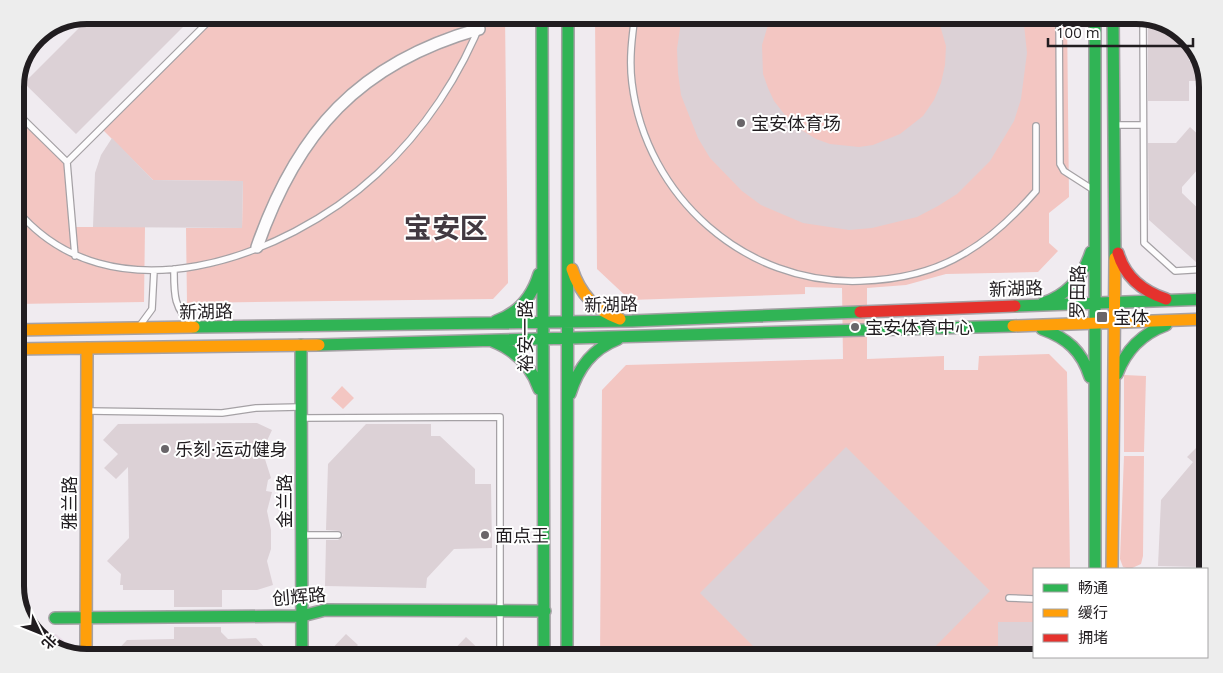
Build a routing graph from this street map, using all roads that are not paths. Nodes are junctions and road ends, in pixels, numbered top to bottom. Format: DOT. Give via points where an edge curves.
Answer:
graph roads {
  1 [pos="206,24"];
  2 [pos="481,24"];
  3 [pos="542,24"];
  4 [pos="568,24"];
  5 [pos="634,24"];
  6 [pos="1059,24"];
  7 [pos="1094,24"];
  8 [pos="1113,24"];
  9 [pos="1144,24"];
  10 [pos="479,29"];
  11 [pos="24,120"];
  12 [pos="1113,124"];
  13 [pos="1143,125"];
  14 [pos="1036,126"];
  15 [pos="67,162"];
  16 [pos="1095,191"];
  17 [pos="24,219"];
  18 [pos="1095,238"];
  19 [pos="1115,240"];
  20 [pos="257,247"];
  21 [pos="75,256"];
  22 [pos="543,257"];
  23 [pos="569,259"];
  24 [pos="174,269"];
  25 [pos="1199,269"];
  26 [pos="154,271"];
  27 [pos="1199,300"];
  28 [pos="1176,301"];
  29 [pos="1115,303"];
  30 [pos="1094,304"];
  31 [pos="1033,305"];
  32 [pos="668,320"];
  33 [pos="1199,320"];
  34 [pos="632,321"];
  35 [pos="1180,321"];
  36 [pos="568,322"];
  37 [pos="542,323"];
  38 [pos="484,324"];
  39 [pos="1094,324"];
  40 [pos="1115,324"];
  41 [pos="1030,326"];
  42 [pos="232,328"];
  43 [pos="202,329"];
  44 [pos="24,330"];
  45 [pos="132,330"];
  46 [pos="667,335"];
  47 [pos="633,336"];
  48 [pos="542,338"];
  49 [pos="568,338"];
  50 [pos="485,339"];
  51 [pos="301,345"];
  52 [pos="231,346"];
  53 [pos="87,348"];
  54 [pos="24,349"];
  55 [pos="1114,381"];
  56 [pos="1094,396"];
  57 [pos="567,405"];
  58 [pos="542,409"];
  59 [pos="87,411"];
  60 [pos="301,413"];
  61 [pos="301,535"];
  62 [pos="338,535"];
  63 [pos="1096,568"];
  64 [pos="1112,568"];
  65 [pos="1009,598"];
  66 [pos="1033,599"];
  67 [pos="501,611"];
  68 [pos="545,611"];
  69 [pos="302,616"];
  70 [pos="87,617"];
  71 [pos="55,618"];
  72 [pos="86,649"];
  73 [pos="302,649"];
  74 [pos="500,649"];
  75 [pos="544,649"];
  76 [pos="567,649"];
  1 -- 15 [label="lane"];
  2 -- 10 [label="lane"];
  3 -- 22 [label="main road, 裕安一路"];
  4 -- 23 [label="main road"];
  5 -- 14 [label="lane" via="632,82 639,120 653,156 672,189 697,217 733,247 770,266 811,278 855,282 895,279 965,254 994,234 1036,191"];
  6 -- 16 [label="lane" via="1060,164 1064,171"];
  7 -- 16 [label="main road, 罗田路"];
  8 -- 12 [label="main road"];
  9 -- 13 [label="lane"];
  10 -- 20 [label="lane" via="437,104 400,151 328,211 287,235"];
  10 -- 20 [label="street" via="442,40 402,58 347,99 290,168"];
  11 -- 15 [label="lane"];
  12 -- 13 [label="lane"];
  12 -- 19 [label="main road"];
  13 -- 25 [label="lane" via="1144,243 1175,271"];
  15 -- 21 [label="lane"];
  16 -- 18 [label="main road, 罗田路"];
  17 -- 21 [label="lane" via="45,238"];
  18 -- 30 [label="main road, 罗田路"];
  18 -- 31 [label="main road" via="1089,260 1073,285 1050,301"];
  19 -- 28 [label="main road" via="1119,259 1133,281 1155,296"];
  19 -- 29 [label="main road"];
  20 -- 24 [label="lane" via="212,263"];
  21 -- 26 [label="lane" via="114,269"];
  22 -- 37 [label="main road, 裕安一路"];
  22 -- 38 [label="main road" via="537,282 524,304 512,314"];
  23 -- 34 [label="main road" via="579,287 592,304 609,315"];
  23 -- 36 [label="main road"];
  24 -- 26 [label="lane"];
  24 -- 43 [label="lane" via="176,304 184,316"];
  26 -- 45 [label="lane" via="152,309"];
  27 -- 28 [label="main road, 新湖路"];
  28 -- 29 [label="main road, 新湖路"];
  29 -- 30 [label="main road, 新湖路"];
  29 -- 40 [label="main road"];
  30 -- 31 [label="main road, 新湖路"];
  30 -- 39 [label="main road, 罗田路"];
  31 -- 32 [label="main road, 新湖路"];
  32 -- 34 [label="main road, 新湖路"];
  32 -- 46 [label="main road" via="661,322 659,328"];
  33 -- 35 [label="main road, 新湖路"];
  34 -- 36 [label="main road, 新湖路"];
  35 -- 40 [label="main road, 新湖路"];
  35 -- 55 [label="main road" via="1160,326 1142,336 1124,357"];
  36 -- 37 [label="main road, 新湖路"];
  36 -- 49 [label="main road"];
  37 -- 38 [label="main road, 新湖路"];
  37 -- 48 [label="main road, 裕安一路"];
  38 -- 42 [label="main road, 新湖路"];
  39 -- 40 [label="main road, 新湖路"];
  39 -- 41 [label="main road, 新湖路"];
  39 -- 56 [label="main road, 罗田路"];
  40 -- 55 [label="main road"];
  41 -- 46 [label="main road, 新湖路"];
  41 -- 56 [label="main road" via="1058,334 1076,347 1088,369"];
  42 -- 43 [label="main road, 新湖路"];
  42 -- 52 [label="main road" via="240,338"];
  43 -- 45 [label="main road, 新湖路"];
  44 -- 45 [label="main road, 新湖路"];
  46 -- 47 [label="main road, 新湖路"];
  47 -- 49 [label="main road, 新湖路"];
  47 -- 57 [label="main road" via="611,341 592,355 573,384"];
  48 -- 49 [label="main road, 新湖路"];
  48 -- 50 [label="main road, 新湖路"];
  48 -- 58 [label="main road, 裕安一路"];
  49 -- 57 [label="main road"];
  50 -- 51 [label="main road, 新湖路"];
  50 -- 58 [label="main road" via="508,348 526,364 538,385"];
  51 -- 52 [label="main road, 新湖路"];
  51 -- 60 [label="main road, 金兰路"];
  52 -- 53 [label="main road, 新湖路"];
  53 -- 54 [label="main road, 新湖路"];
  53 -- 59 [label="main road, 雅兰路"];
  55 -- 64 [label="main road"];
  56 -- 63 [label="main road, 罗田路"];
  57 -- 76 [label="main road"];
  58 -- 68 [label="main road, 裕安一路"];
  59 -- 60 [label="lane" via="222,413 256,408"];
  59 -- 70 [label="main road, 雅兰路"];
  60 -- 61 [label="main road, 金兰路"];
  60 -- 67 [label="lane" via="500,417"];
  61 -- 62 [label="lane"];
  61 -- 69 [label="main road, 金兰路"];
  65 -- 66 [label="lane"];
  67 -- 68 [label="main road, 创辉路"];
  67 -- 69 [label="main road, 创辉路" via="325,610"];
  67 -- 74 [label="lane"];
  68 -- 75 [label="main road, 裕安一路"];
  69 -- 70 [label="main road, 创辉路"];
  69 -- 73 [label="main road, 金兰路"];
  70 -- 71 [label="main road, 创辉路"];
  70 -- 72 [label="main road, 雅兰路"];
}
